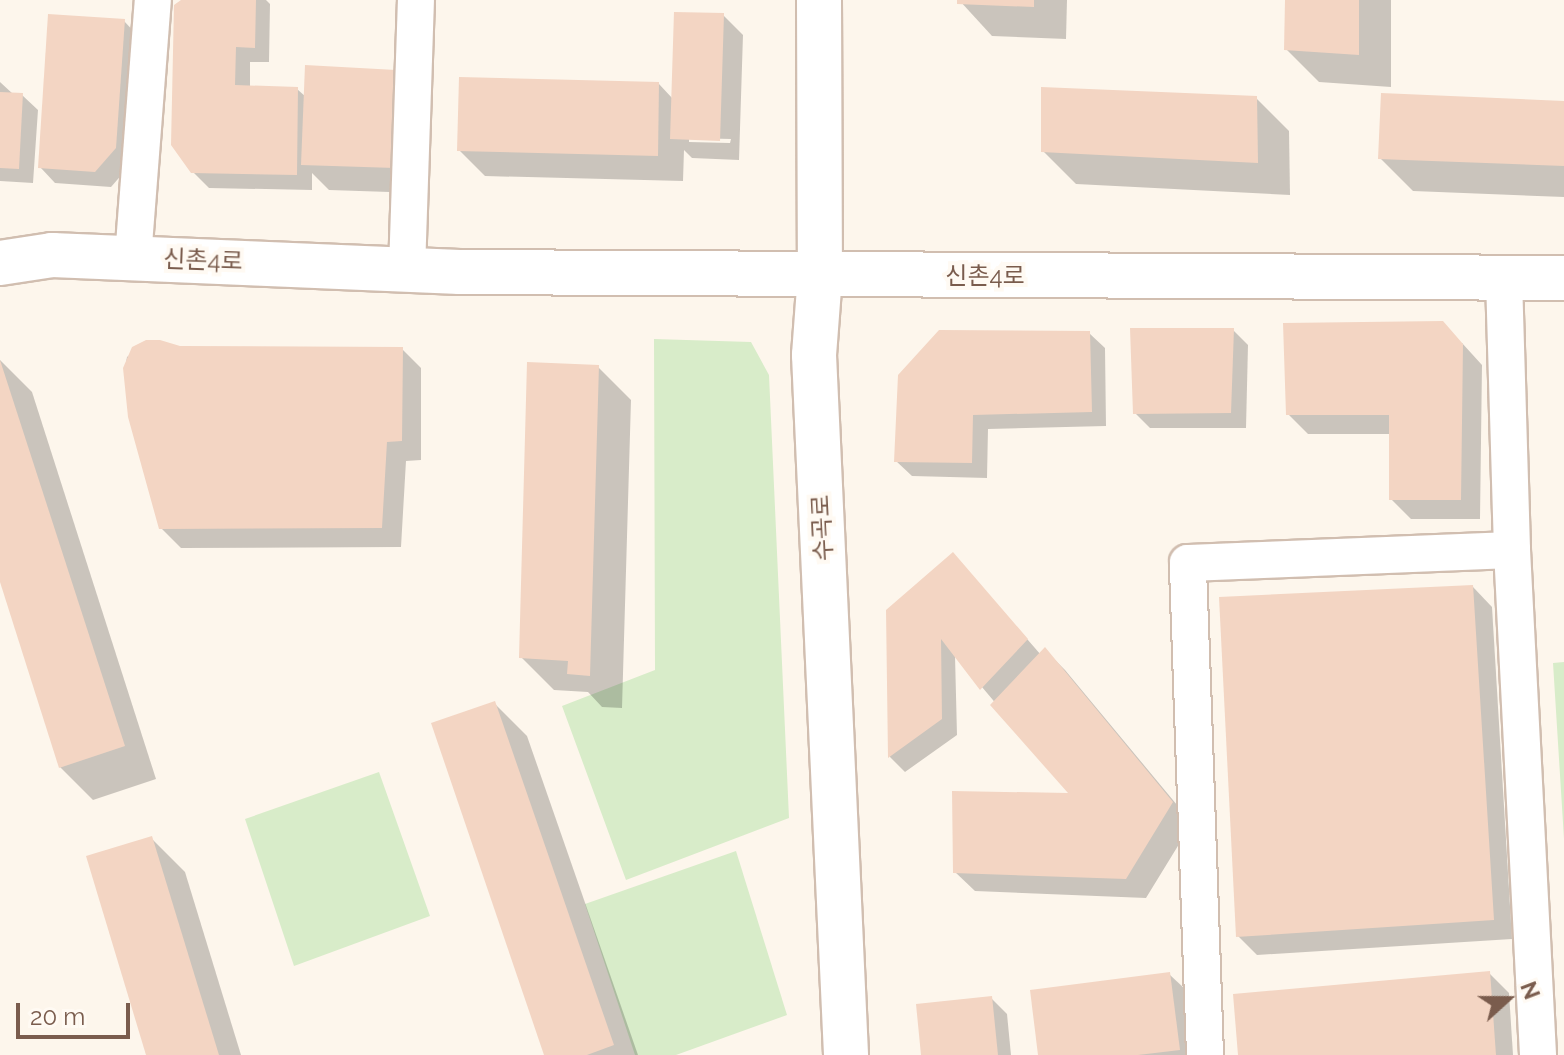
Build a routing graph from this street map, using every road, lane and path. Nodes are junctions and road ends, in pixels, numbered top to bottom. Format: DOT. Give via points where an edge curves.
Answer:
graph roads {
  1 [pos="153,0"];
  2 [pos="416,0"];
  3 [pos="819,0"];
  4 [pos="0,244"];
  5 [pos="52,255"];
  6 [pos="133,258"];
  7 [pos="0,263"];
  8 [pos="407,270"];
  9 [pos="820,275"];
  10 [pos="1564,278"];
  11 [pos="1504,279"];
  12 [pos="1512,550"];
  13 [pos="846,1055"];
  14 [pos="1205,1055"];
  15 [pos="1538,1055"];
  1 -- 6 [label="street"];
  2 -- 8 [label="street"];
  3 -- 9 [label="street, 수곡로"];
  4 -- 5 [label="street"];
  5 -- 6 [label="street, 신촌4로"];
  5 -- 7 [label="street, 신촌4로"];
  6 -- 8 [label="street, 신촌4로"];
  8 -- 9 [label="street, 신촌4로"];
  9 -- 11 [label="street, 신촌4로"];
  9 -- 13 [label="street, 수곡로" via="814,355"];
  10 -- 11 [label="street, 신촌4로"];
  11 -- 12 [label="street"];
  12 -- 14 [label="street" via="1188,563"];
  12 -- 15 [label="street"];
}
